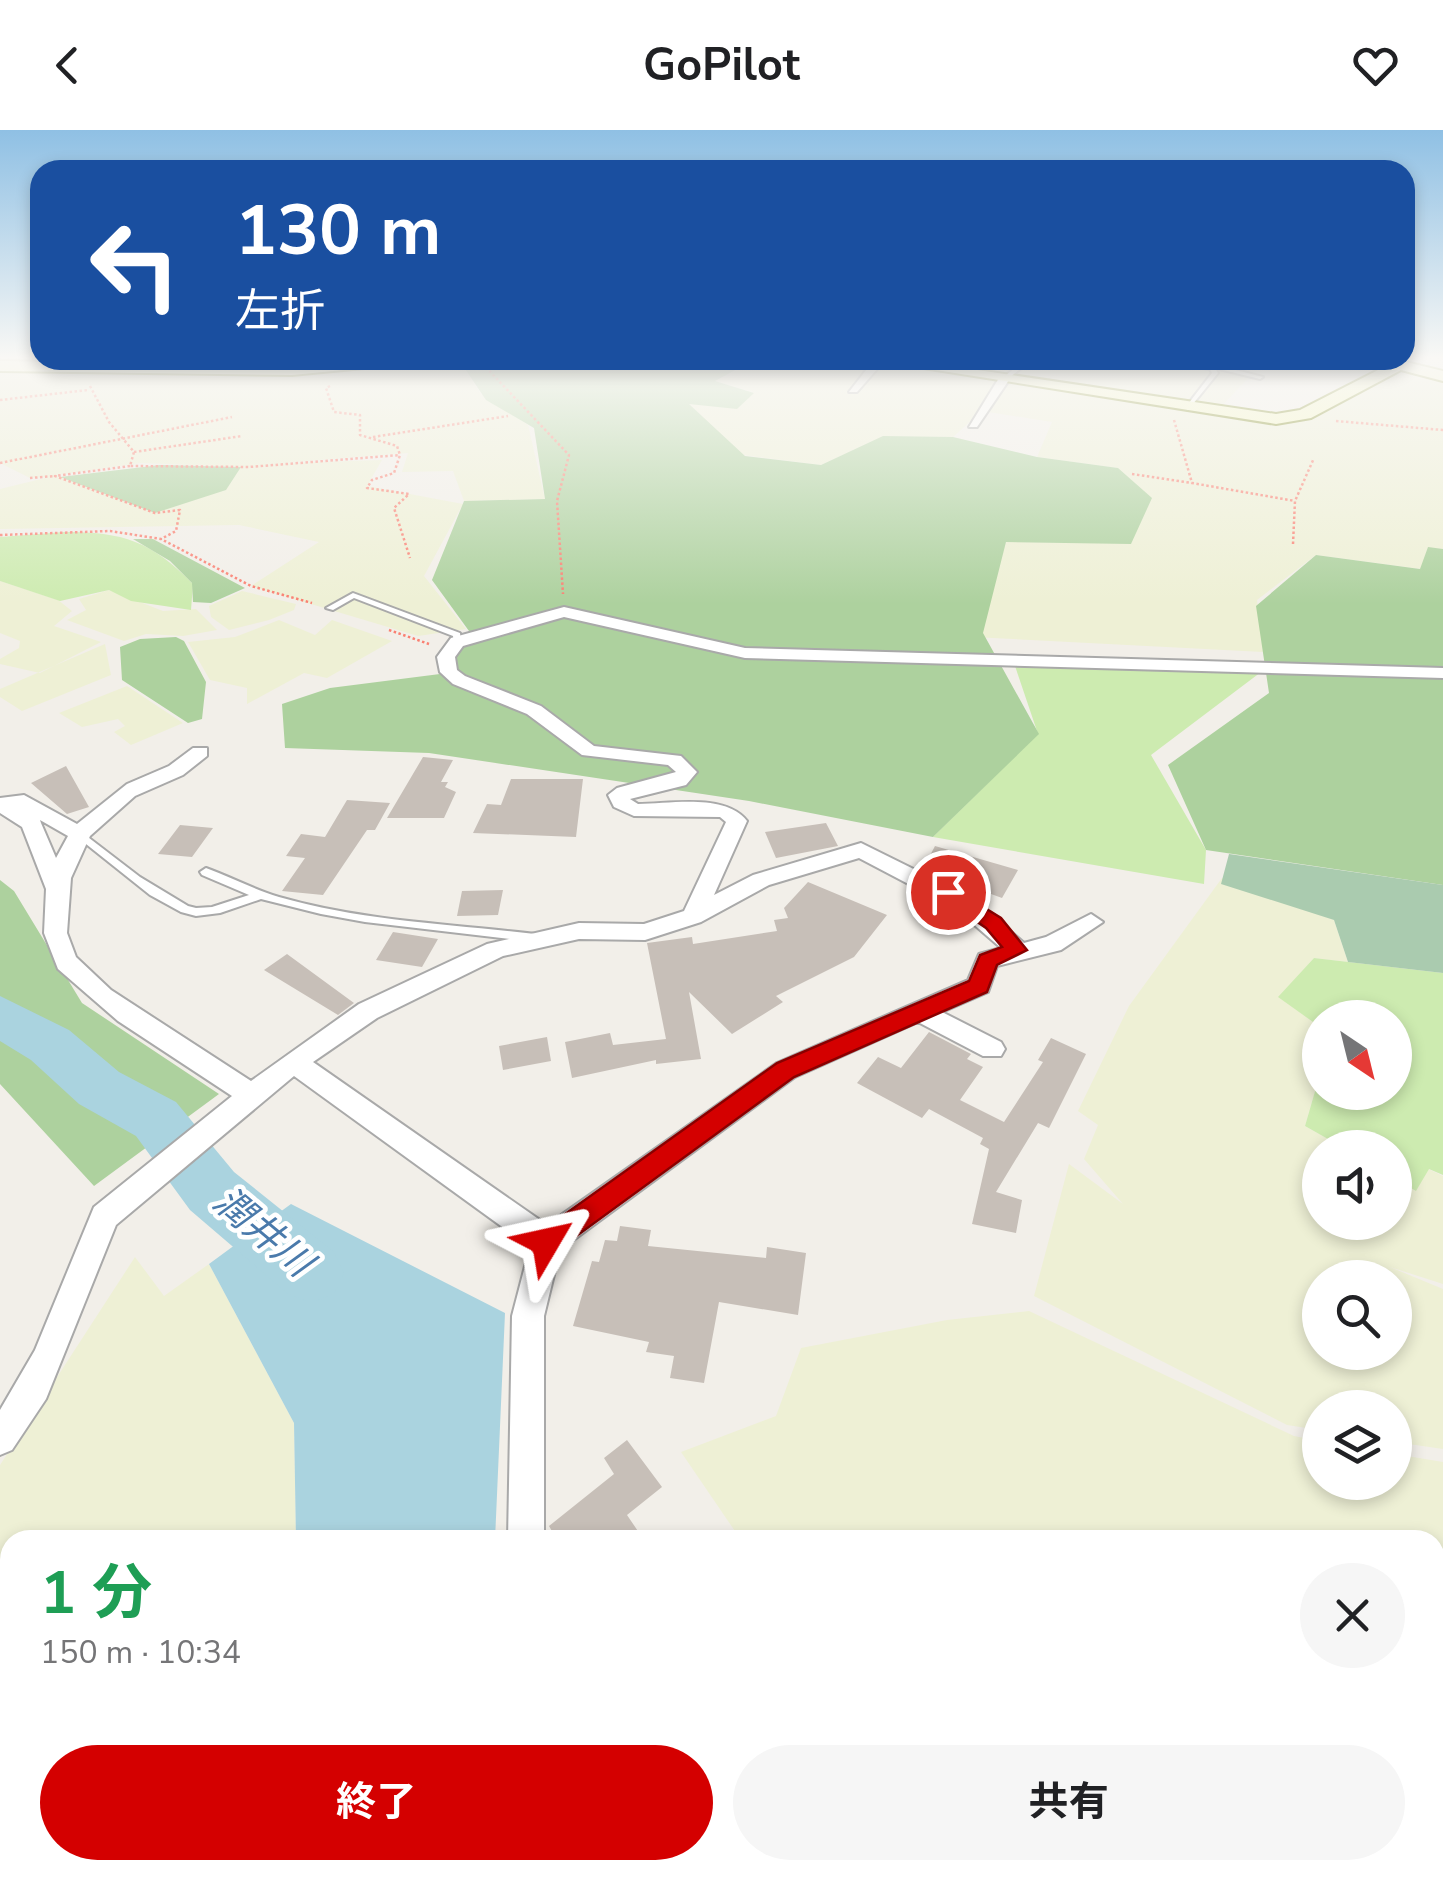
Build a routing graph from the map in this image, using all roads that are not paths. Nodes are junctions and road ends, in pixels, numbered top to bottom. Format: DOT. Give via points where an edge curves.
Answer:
graph roads {
  1 [pos="330,608"];
  2 [pos="458,642"];
  3 [pos="1443,673"];
  4 [pos="200,752"];
  5 [pos="0,788"];
  6 [pos="0,804"];
  7 [pos="80,834"];
  8 [pos="206,872"];
  9 [pos="56,886"];
  10 [pos="257,896"];
  11 [pos="693,916"];
  12 [pos="1091,922"];
  13 [pos="535,938"];
  14 [pos="1016,950"];
  15 [pos="919,1011"];
  16 [pos="992,1049"];
  17 [pos="294,1062"];
  18 [pos="254,1096"];
  19 [pos="546,1242"];
  20 [pos="0,1438"];
  21 [pos="526,1530"];
  1 -- 2 [label="lane" via="353,595 457,634"];
  2 -- 3 [label="street" via="564,612 745,654"];
  2 -- 11 [label="street" via="446,657 459,680 534,710 590,751 674,760 687,772 680,781 624,792 618,795 622,803 634,810 725,811 737,821"];
  4 -- 7 [label="street" via="180,772 133,788"];
  5 -- 7 [label="street"];
  6 -- 9 [label="street" via="31,823"];
  7 -- 9 [label="street"];
  7 -- 10 [label="lane" via="118,867 192,912"];
  8 -- 10 [label="lane"];
  9 -- 18 [label="street" via="64,960 94,989"];
  10 -- 13 [label="lane"];
  11 -- 13 [label="street" via="645,932"];
  11 -- 14 [label="street" via="760,880 860,850 948,892 994,923"];
  12 -- 14 [label="street" via="1053,944"];
  13 -- 17 [label="street" via="494,950 368,1010"];
  14 -- 15 [label="street" via="987,960 979,986"];
  15 -- 16 [label="street"];
  15 -- 19 [label="street" via="786,1070"];
  17 -- 18 [label="street"];
  17 -- 19 [label="street"];
  18 -- 20 [label="street" via="105,1216 40,1378"];
  19 -- 21 [label="street" via="528,1316"];
}
